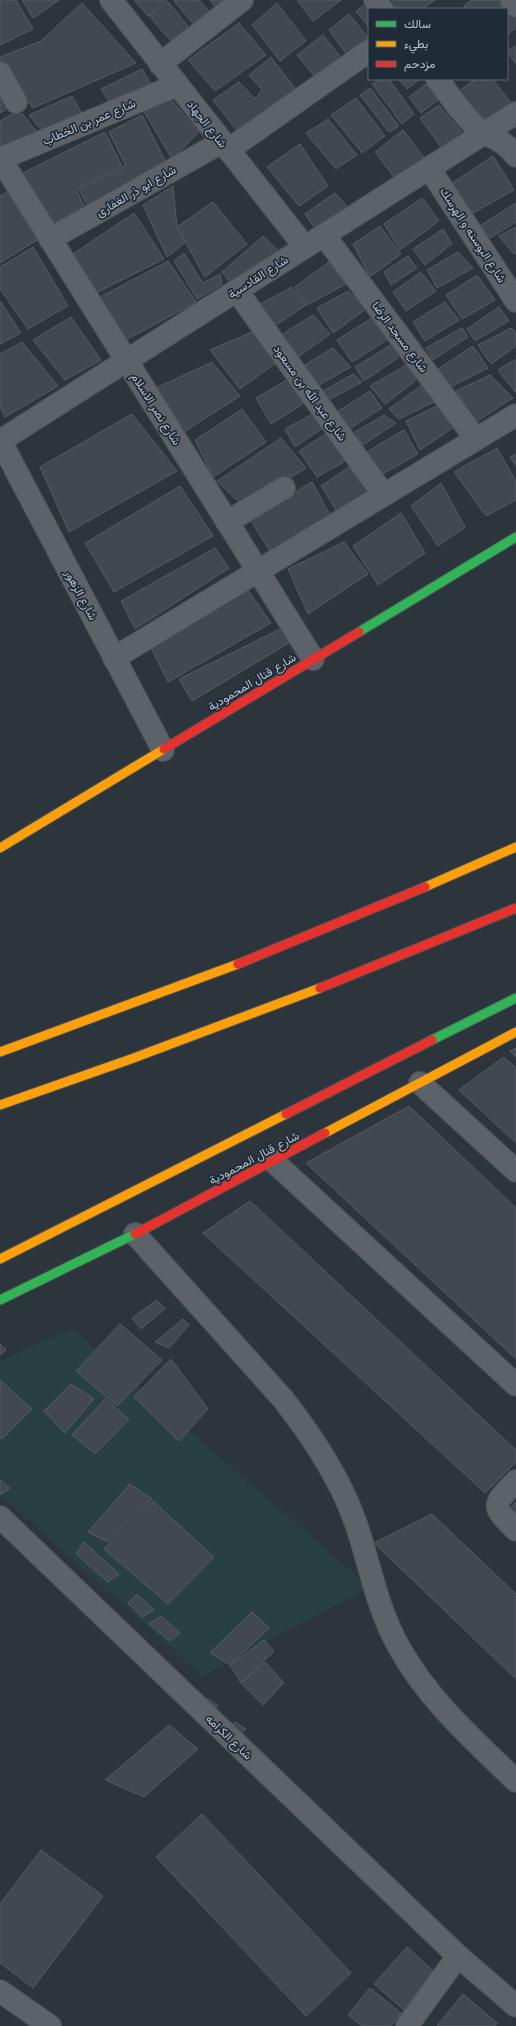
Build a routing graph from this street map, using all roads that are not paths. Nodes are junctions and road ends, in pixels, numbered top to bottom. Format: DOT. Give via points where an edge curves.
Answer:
graph roads {
  1 [pos="111,0"];
  2 [pos="242,0"];
  3 [pos="375,0"];
  4 [pos="511,0"];
  5 [pos="516,6"];
  6 [pos="381,8"];
  7 [pos="368,52"];
  8 [pos="160,64"];
  9 [pos="0,73"];
  10 [pos="438,80"];
  11 [pos="177,85"];
  12 [pos="16,102"];
  13 [pos="516,113"];
  14 [pos="484,133"];
  15 [pos="225,146"];
  16 [pos="516,156"];
  17 [pos="0,159"];
  18 [pos="429,168"];
  19 [pos="324,235"];
  20 [pos="50,239"];
  21 [pos="305,247"];
  22 [pos="237,291"];
  23 [pos="516,301"];
  24 [pos="126,361"];
  25 [pos="516,415"];
  26 [pos="476,439"];
  27 [pos="0,440"];
  28 [pos="284,488"];
  29 [pos="384,495"];
  30 [pos="227,522"];
  31 [pos="516,537"];
  32 [pos="258,571"];
  33 [pos="114,658"];
  34 [pos="313,659"];
  35 [pos="163,750"];
  36 [pos="516,847"];
  37 [pos="0,848"];
  38 [pos="516,908"];
  39 [pos="516,998"];
  40 [pos="120,1010"];
  41 [pos="30,1030"];
  42 [pos="516,1032"];
  43 [pos="0,1052"];
  44 [pos="420,1083"];
  45 [pos="0,1105"];
  46 [pos="273,1161"];
  47 [pos="516,1171"];
  48 [pos="135,1234"];
  49 [pos="0,1258"];
  50 [pos="0,1300"];
  51 [pos="516,1385"];
  52 [pos="516,1481"];
  53 [pos="0,1517"];
  54 [pos="516,1530"];
  55 [pos="516,1781"];
  56 [pos="458,1956"];
  57 [pos="0,1991"];
  58 [pos="516,2006"];
  59 [pos="50,2026"];
  60 [pos="407,2026"];
  1 -- 8 [label="street, شارع الجهاد"];
  2 -- 8 [label="street"];
  3 -- 6 [label="street"];
  4 -- 5 [label="street"];
  7 -- 15 [label="street, شارع ابو ذر الغفارى"];
  8 -- 11 [label="street, شارع الجهاد"];
  9 -- 12 [label="street"];
  10 -- 14 [label="street" via="474,125"];
  11 -- 15 [label="street, شارع الجهاد"];
  11 -- 17 [label="street, شارع عمر بن الخطاب"];
  13 -- 14 [label="street, شارع القادسية"];
  14 -- 16 [label="street" via="509,147"];
  14 -- 18 [label="street, شارع القادسية"];
  15 -- 20 [label="street, شارع ابو ذر الغفارى"];
  15 -- 21 [label="street, شارع الجهاد"];
  17 -- 20 [label="street, شارع نصر الاسلام"];
  18 -- 19 [label="street, شارع القادسية"];
  18 -- 23 [label="street, شارع البوسنه و الهرسك"];
  19 -- 21 [label="street, شارع القادسية"];
  19 -- 26 [label="street, شارع مسجد الرضا"];
  20 -- 24 [label="street, شارع نصر الاسلام"];
  21 -- 22 [label="street, شارع القادسية"];
  22 -- 24 [label="street, شارع القادسية"];
  22 -- 29 [label="street, شارع عبد الله بن مسعود"];
  24 -- 27 [label="street, شارع القادسية"];
  24 -- 30 [label="street, شارع نصر الاسلام"];
  25 -- 26 [label="street"];
  26 -- 29 [label="street"];
  27 -- 33 [label="street, شارع الزهور"];
  28 -- 30 [label="street"];
  29 -- 32 [label="street"];
  30 -- 32 [label="street, شارع نصر الاسلام"];
  31 -- 34 [label="main road, شارع قنال المحمودية"];
  32 -- 33 [label="street"];
  32 -- 34 [label="street, شارع نصر الاسلام"];
  33 -- 35 [label="street, شارع الزهور"];
  34 -- 35 [label="main road, شارع قنال المحمودية"];
  35 -- 37 [label="main road, شارع قنال المحمودية"];
  36 -- 40 [label="main road" via="270,952"];
  38 -- 45 [label="main road" via="384,964 237,1021"];
  39 -- 49 [label="main road, شارع قنال المحمودية"];
  40 -- 41 [label="main road"];
  40 -- 43 [label="main road"];
  42 -- 44 [label="main road, شارع قنال المحمودية"];
  44 -- 46 [label="main road, شارع قنال المحمودية"];
  44 -- 47 [label="street"];
  46 -- 48 [label="main road, شارع قنال المحمودية"];
  46 -- 51 [label="street"];
  48 -- 50 [label="main road, شارع قنال المحمودية"];
  48 -- 55 [label="street" via="283,1399 304,1427 324,1457 349,1507 372,1584 398,1646 435,1701"];
  52 -- 54 [label="street" via="498,1500 497,1507 499,1513"];
  53 -- 56 [label="street, شارع الكرامه"];
  56 -- 58 [label="street, شارع الكرامه"];
  56 -- 60 [label="street"];
  57 -- 59 [label="street"];
}
